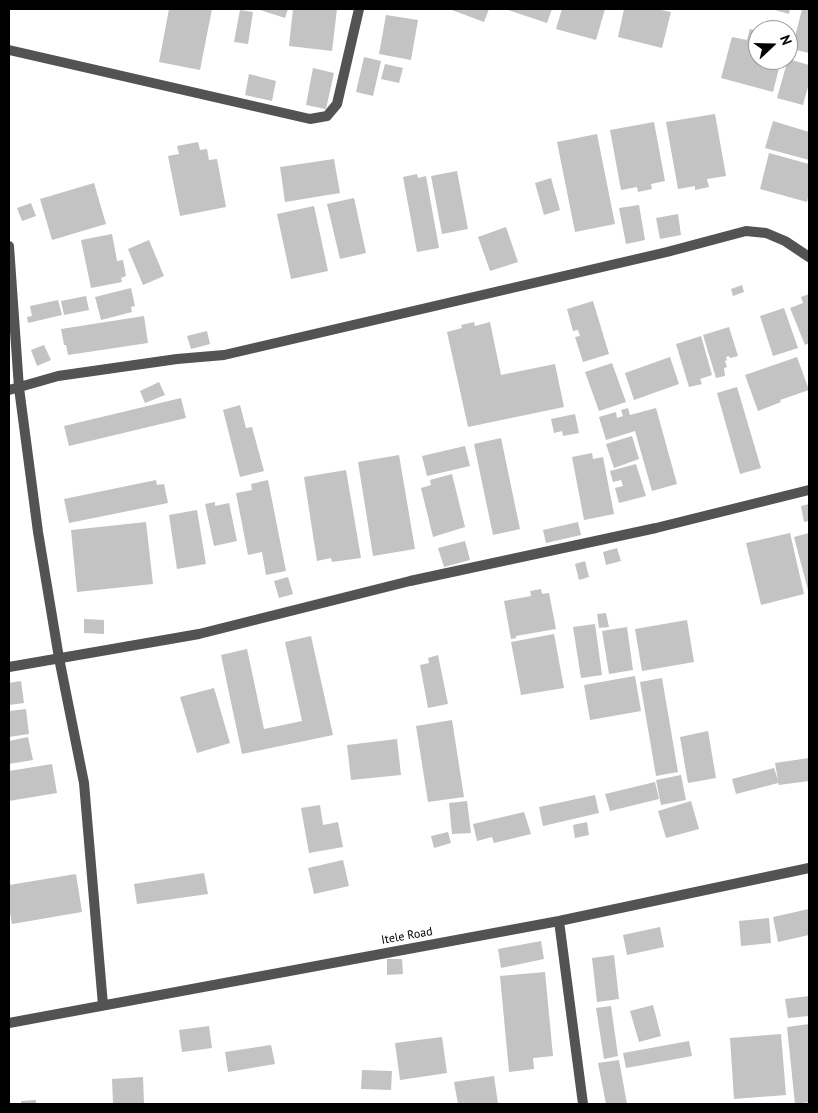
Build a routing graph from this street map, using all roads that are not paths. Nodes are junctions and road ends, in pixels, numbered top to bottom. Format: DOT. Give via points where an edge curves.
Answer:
graph roads {
  1 [pos="360,9"];
  2 [pos="9,50"];
  3 [pos="9,246"];
  4 [pos="809,256"];
  5 [pos="20,388"];
  6 [pos="9,390"];
  7 [pos="809,490"];
  8 [pos="59,658"];
  9 [pos="9,667"];
  10 [pos="809,868"];
  11 [pos="559,921"];
  12 [pos="103,1005"];
  13 [pos="9,1023"];
  14 [pos="583,1104"];
  1 -- 2 [label="street" via="337,104 327,116 310,119"];
  3 -- 5 [label="street"];
  4 -- 5 [label="street" via="766,233 746,231 224,356 177,359 58,376"];
  5 -- 6 [label="street"];
  5 -- 8 [label="street" via="38,532"];
  7 -- 8 [label="street" via="656,528 410,581 200,634"];
  8 -- 9 [label="street"];
  8 -- 12 [label="street" via="84,783"];
  10 -- 11 [label="street, Itele Road"];
  11 -- 12 [label="street, Itele Road"];
  11 -- 14 [label="street"];
  12 -- 13 [label="street, Itele Road"];
}
